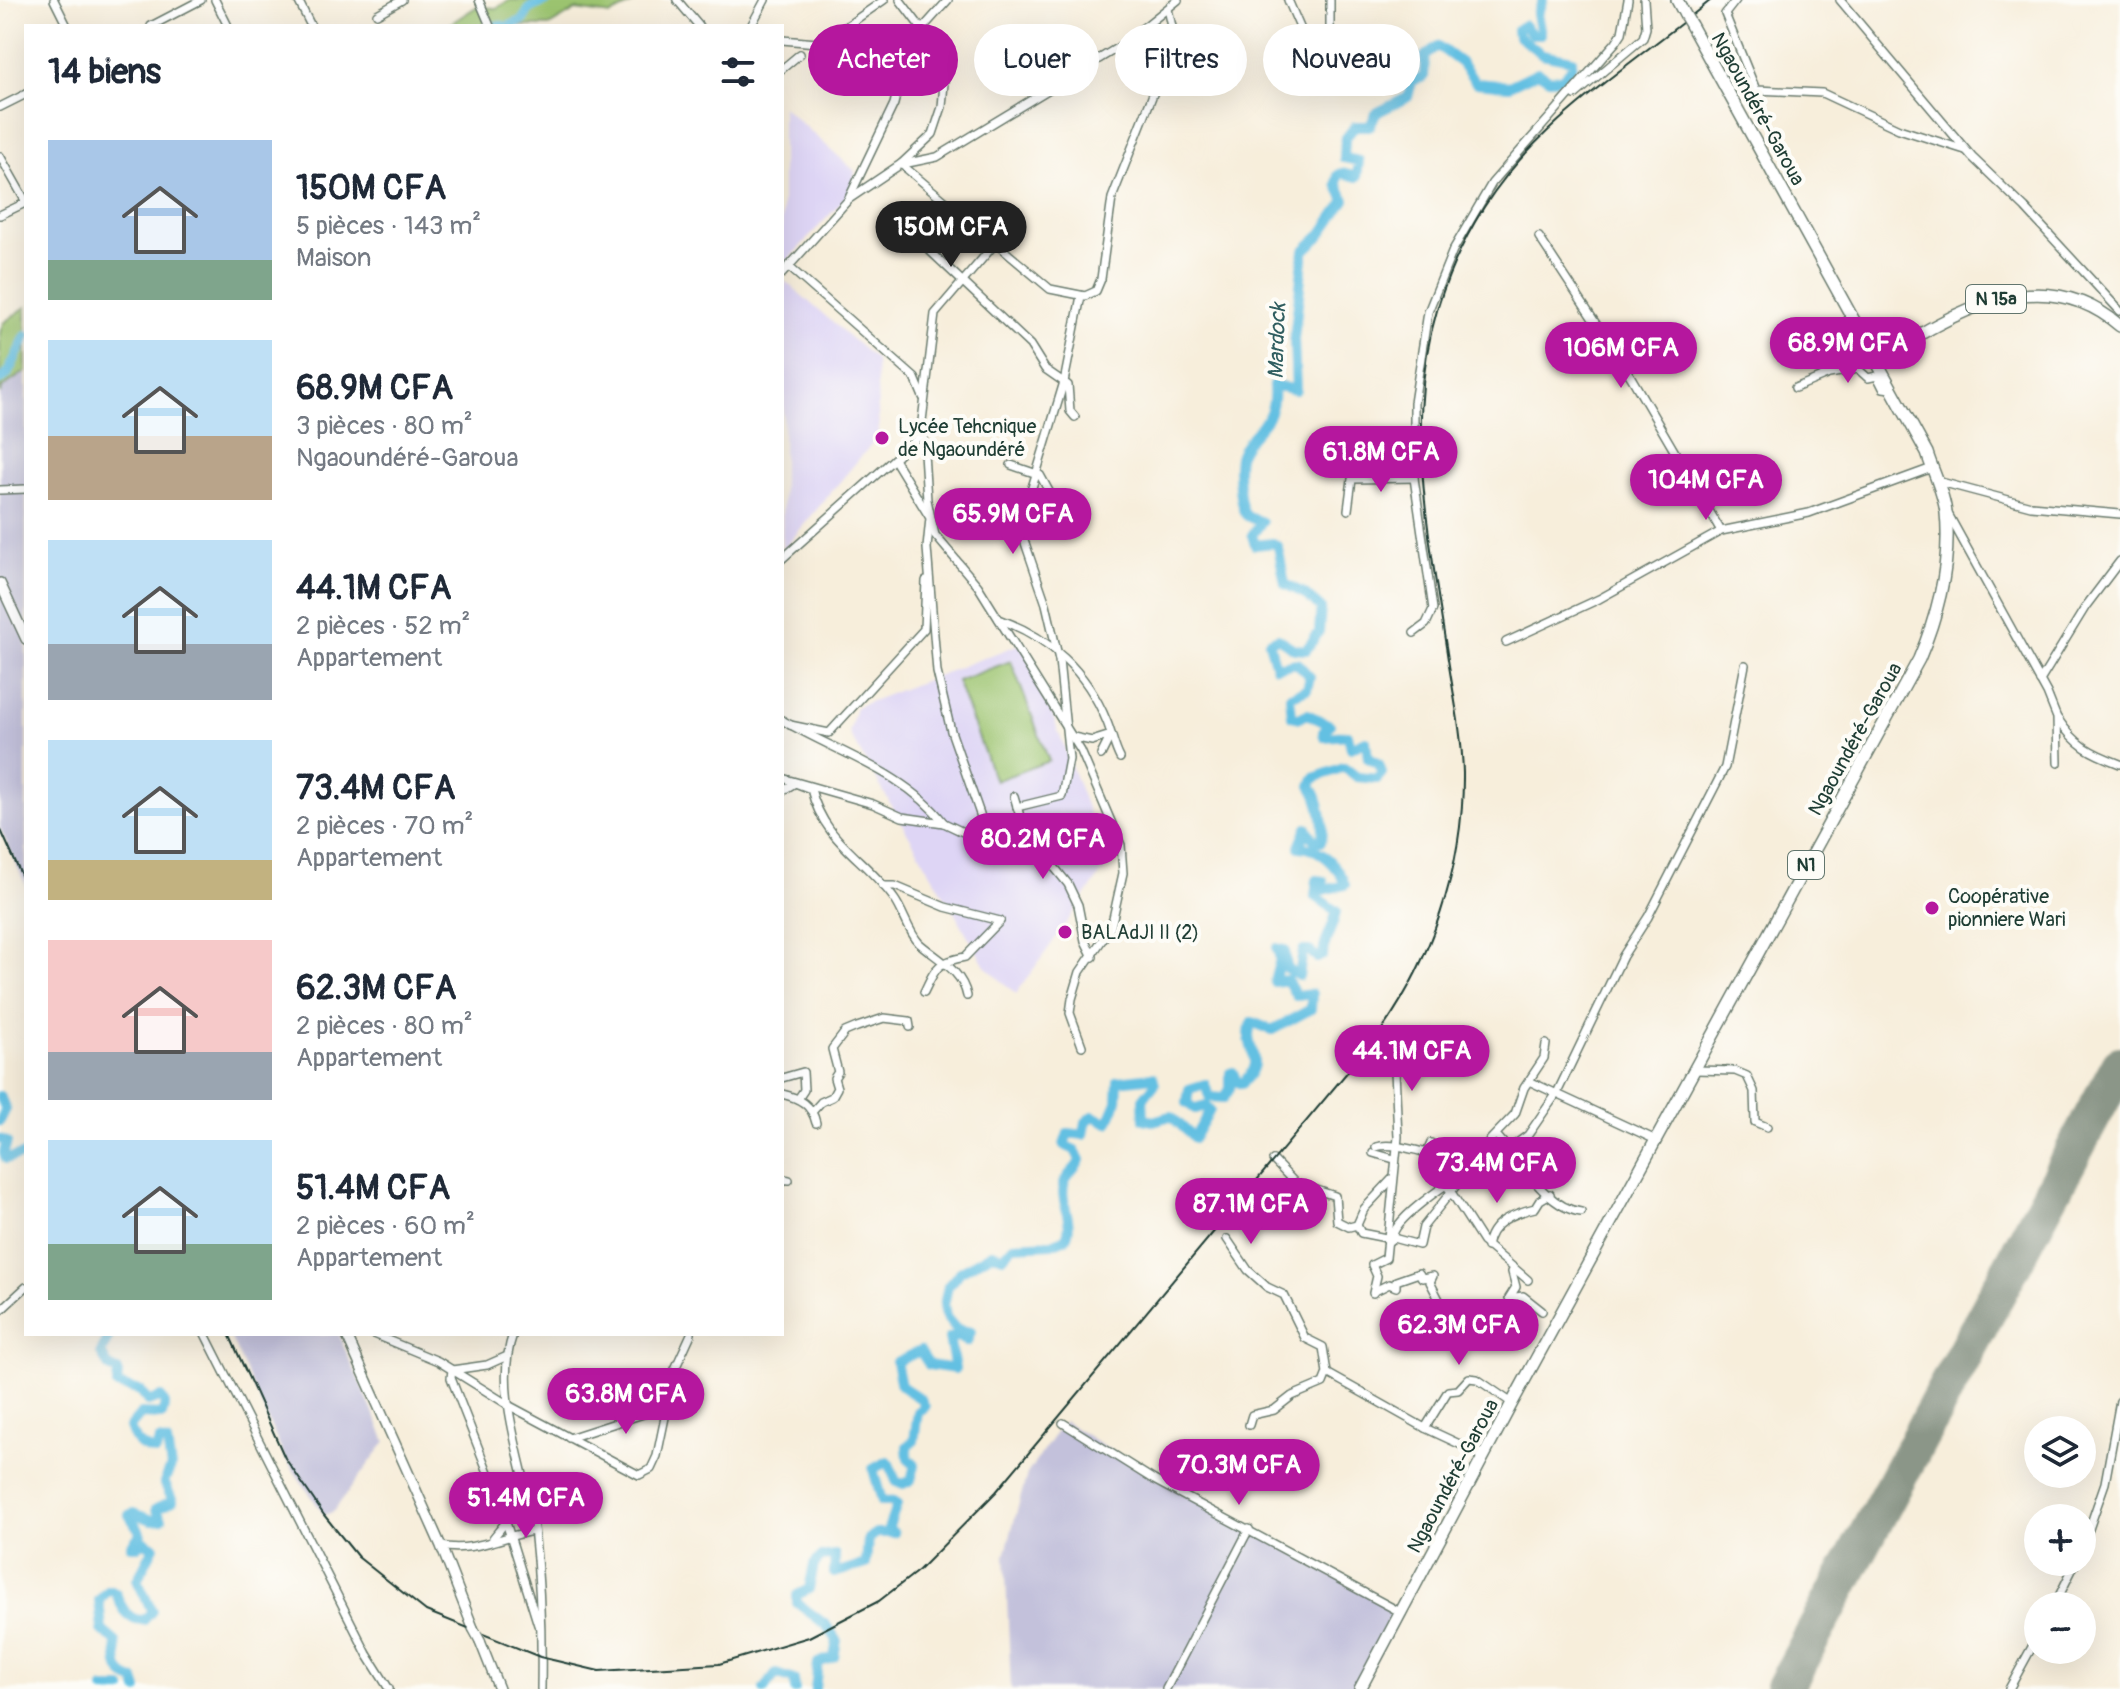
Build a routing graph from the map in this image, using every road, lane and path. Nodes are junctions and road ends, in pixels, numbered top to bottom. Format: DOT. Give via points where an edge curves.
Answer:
graph roads {
  1 [pos="54,0"];
  2 [pos="201,0"];
  3 [pos="215,0"];
  4 [pos="298,0"];
  5 [pos="402,0"];
  6 [pos="479,0"];
  7 [pos="677,0"];
  8 [pos="755,0"];
  9 [pos="884,0"];
  10 [pos="900,0"];
  11 [pos="948,0"];
  12 [pos="1178,0"];
  13 [pos="1288,0"];
  14 [pos="1330,0"];
  15 [pos="1628,0"];
  16 [pos="1644,0"];
  17 [pos="1677,0"];
  18 [pos="1736,0"];
  19 [pos="1840,0"];
  20 [pos="764,3"];
  21 [pos="1168,9"];
  22 [pos="377,14"];
  23 [pos="66,24"];
  24 [pos="155,24"];
  25 [pos="227,24"];
  26 [pos="310,24"];
  27 [pos="489,24"];
  28 [pos="697,24"];
  29 [pos="752,24"];
  30 [pos="918,24"];
  31 [pos="926,24"];
  32 [pos="1171,24"];
  33 [pos="1298,24"];
  34 [pos="1330,24"];
  35 [pos="784,40"];
  36 [pos="800,54"];
  37 [pos="784,67"];
  38 [pos="24,95"];
  39 [pos="896,96"];
  40 [pos="943,96"];
  41 [pos="1152,96"];
  42 [pos="1567,101"];
  43 [pos="0,107"];
  44 [pos="1967,150"];
  45 [pos="0,156"];
  46 [pos="901,164"];
  47 [pos="849,199"];
  48 [pos="24,201"];
  49 [pos="24,203"];
  50 [pos="954,209"];
  51 [pos="0,215"];
  52 [pos="1539,237"];
  53 [pos="994,245"];
  54 [pos="788,266"];
  55 [pos="784,271"];
  56 [pos="960,281"];
  57 [pos="1081,296"];
  58 [pos="2120,311"];
  59 [pos="2120,326"];
  60 [pos="1878,360"];
  61 [pos="1064,382"];
  62 [pos="1795,388"];
  63 [pos="1894,390"];
  64 [pos="923,398"];
  65 [pos="1075,417"];
  66 [pos="922,434"];
  67 [pos="894,459"];
  68 [pos="1011,465"];
  69 [pos="1932,468"];
  70 [pos="1035,474"];
  71 [pos="1414,478"];
  72 [pos="1937,481"];
  73 [pos="24,489"];
  74 [pos="0,490"];
  75 [pos="1051,495"];
  76 [pos="1348,510"];
  77 [pos="1946,510"];
  78 [pos="2120,514"];
  79 [pos="930,518"];
  80 [pos="1721,531"];
  81 [pos="927,548"];
  82 [pos="784,557"];
  83 [pos="2120,561"];
  84 [pos="0,583"];
  85 [pos="999,619"];
  86 [pos="1414,633"];
  87 [pos="24,635"];
  88 [pos="1506,642"];
  89 [pos="1057,650"];
  90 [pos="1745,665"];
  91 [pos="2040,681"];
  92 [pos="2057,718"];
  93 [pos="786,722"];
  94 [pos="1065,726"];
  95 [pos="1111,735"];
  96 [pos="1071,736"];
  97 [pos="1101,755"];
  98 [pos="1120,758"];
  99 [pos="2058,763"];
  100 [pos="2120,764"];
  101 [pos="784,779"];
  102 [pos="784,790"];
  103 [pos="1014,796"];
  104 [pos="1017,807"];
  105 [pos="944,823"];
  106 [pos="883,886"];
  107 [pos="1093,957"];
  108 [pos="944,962"];
  109 [pos="924,992"];
  110 [pos="967,996"];
  111 [pos="910,1027"];
  112 [pos="1375,1039"];
  113 [pos="1407,1042"];
  114 [pos="1546,1044"];
  115 [pos="1082,1046"];
  116 [pos="1395,1063"];
  117 [pos="1696,1070"];
  118 [pos="784,1077"];
  119 [pos="1529,1081"];
  120 [pos="1557,1093"];
  121 [pos="784,1095"];
  122 [pos="798,1099"];
  123 [pos="813,1111"];
  124 [pos="816,1123"];
  125 [pos="1767,1127"];
  126 [pos="1497,1136"];
  127 [pos="1656,1140"];
  128 [pos="1431,1143"];
  129 [pos="1397,1147"];
  130 [pos="1506,1151"];
  131 [pos="1426,1155"];
  132 [pos="1394,1159"];
  133 [pos="1273,1160"];
  134 [pos="1480,1160"];
  135 [pos="1393,1177"];
  136 [pos="1449,1188"];
  137 [pos="1550,1194"];
  138 [pos="1581,1212"];
  139 [pos="1357,1225"];
  140 [pos="1227,1239"];
  141 [pos="1389,1239"];
  142 [pos="1487,1247"];
  143 [pos="1514,1268"];
  144 [pos="1528,1280"];
  145 [pos="24,1289"];
  146 [pos="0,1311"];
  147 [pos="1542,1311"];
  148 [pos="1451,1323"];
  149 [pos="1438,1326"];
  150 [pos="1528,1335"];
  151 [pos="206,1336"];
  152 [pos="347,1336"];
  153 [pos="377,1336"];
  154 [pos="512,1336"];
  155 [pos="690,1336"];
  156 [pos="505,1357"];
  157 [pos="452,1370"];
  158 [pos="1327,1373"];
  159 [pos="2120,1401"];
  160 [pos="1512,1403"];
  161 [pos="510,1406"];
  162 [pos="665,1406"];
  163 [pos="1063,1423"];
  164 [pos="1249,1425"];
  165 [pos="1425,1428"];
  166 [pos="569,1438"];
  167 [pos="1485,1456"];
  168 [pos="529,1493"];
  169 [pos="2096,1509"];
  170 [pos="506,1524"];
  171 [pos="1249,1529"];
  172 [pos="534,1531"];
  173 [pos="509,1535"];
  174 [pos="490,1541"];
  175 [pos="441,1546"];
  176 [pos="1402,1613"];
  177 [pos="541,1634"];
  178 [pos="2024,1662"];
  179 [pos="2011,1686"];
  180 [pos="389,1689"];
  181 [pos="499,1689"];
  182 [pos="541,1689"];
  183 [pos="1166,1689"];
  184 [pos="1360,1689"];
  185 [pos="2023,1689"];
  1 -- 23 [label="street"];
  2 -- 24 [label="street"];
  3 -- 25 [label="street"];
  4 -- 26 [label="street"];
  5 -- 22 [label="street"];
  6 -- 27 [label="street"];
  7 -- 28 [label="street"];
  8 -- 20 [label="street"];
  9 -- 35 [label="street" via="828,39"];
  10 -- 30 [label="street"];
  11 -- 31 [label="street"];
  12 -- 21 [label="street"];
  13 -- 33 [label="street"];
  14 -- 34 [label="street"];
  15 -- 42 [label="street" via="1622,33"];
  16 -- 42 [label="street" via="1643,38"];
  17 -- 60 [label="highway, Ngaoundéré-Garoua / N1"];
  18 -- 44 [label="street" via="1725,14 1756,90 1822,93 1899,129"];
  19 -- 44 [label="street"];
  20 -- 29 [label="street"];
  21 -- 32 [label="street"];
  21 -- 46 [label="street" via="1122,45 937,157"];
  36 -- 37 [label="street"];
  38 -- 43 [label="street"];
  39 -- 47 [label="street"];
  40 -- 46 [label="street" via="933,134"];
  41 -- 57 [label="street" via="1112,198 1101,279 1096,291"];
  42 -- 71 [label="street" via="1492,183 1440,282 1428,312 1417,374"];
  44 -- 58 [label="street"];
  45 -- 48 [label="street"];
  46 -- 47 [label="street"];
  46 -- 50 [label="street"];
  47 -- 54 [label="street"];
  49 -- 51 [label="street"];
  50 -- 53 [label="street"];
  50 -- 56 [label="street" via="927,245"];
  52 -- 80 [label="street" via="1631,377"];
  53 -- 56 [label="street"];
  53 -- 57 [label="street" via="1050,289"];
  54 -- 55 [label="street"];
  54 -- 64 [label="street" via="915,378"];
  56 -- 61 [label="street"];
  56 -- 64 [label="street" via="935,314 932,364"];
  57 -- 61 [label="street"];
  59 -- 60 [label="highway, N 15a" via="2069,297 2026,293 1970,310"];
  60 -- 63 [label="highway, Ngaoundéré-Garoua / N1"];
  61 -- 65 [label="street"];
  61 -- 70 [label="street"];
  62 -- 63 [label="street" via="1858,369"];
  63 -- 69 [label="highway, Ngaoundéré-Garoua / N1"];
  64 -- 66 [label="street"];
  66 -- 67 [label="street"];
  66 -- 79 [label="street"];
  67 -- 79 [label="street"];
  67 -- 82 [label="street"];
  68 -- 70 [label="street"];
  69 -- 72 [label="highway, Ngaoundéré-Garoua / N1"];
  69 -- 80 [label="street" via="1809,513"];
  70 -- 75 [label="street" via="1046,480"];
  70 -- 89 [label="street" via="1022,534"];
  71 -- 76 [label="street" via="1352,479"];
  71 -- 86 [label="street" via="1433,602 1431,617"];
  72 -- 77 [label="highway, Ngaoundéré-Garoua / N1"];
  72 -- 78 [label="street" via="2031,506"];
  73 -- 74 [label="street"];
  77 -- 91 [label="street"];
  77 -- 117 [label="highway, Ngaoundéré-Garoua / N1" via="1940,595 1919,659"];
  79 -- 81 [label="street"];
  79 -- 85 [label="street" via="935,535 969,573"];
  80 -- 88 [label="street" via="1599,599"];
  81 -- 93 [label="street" via="924,629 829,733"];
  81 -- 105 [label="street" via="937,672 982,822 977,834"];
  83 -- 91 [label="street"];
  84 -- 87 [label="main road"];
  85 -- 89 [label="street" via="1031,631"];
  85 -- 94 [label="street"];
  89 -- 94 [label="street"];
  89 -- 95 [label="street" via="1074,667"];
  90 -- 120 [label="street" via="1725,767 1623,956"];
  91 -- 92 [label="street"];
  92 -- 99 [label="street"];
  92 -- 100 [label="street" via="2090,754"];
  93 -- 105 [label="street" via="886,775 928,802"];
  94 -- 96 [label="street"];
  94 -- 104 [label="street" via="1069,759 1062,796"];
  95 -- 96 [label="street" via="1092,741"];
  95 -- 97 [label="street"];
  95 -- 98 [label="street"];
  96 -- 107 [label="street" via="1109,811 1123,855 1111,927"];
  101 -- 105 [label="street" via="902,817"];
  102 -- 106 [label="street" via="795,783 811,789 833,837"];
  103 -- 104 [label="street"];
  104 -- 107 [label="street" via="1024,830 1068,884"];
  106 -- 108 [label="street" via="919,943"];
  106 -- 108 [label="street" via="1000,921 965,957"];
  107 -- 115 [label="street" via="1080,972 1070,1013"];
  108 -- 109 [label="street"];
  108 -- 110 [label="street" via="963,982"];
  111 -- 123 [label="street" via="909,1021 884,1018 845,1032 832,1049 837,1088"];
  112 -- 116 [label="street"];
  113 -- 116 [label="street"];
  114 -- 119 [label="street" via="1544,1058"];
  116 -- 129 [label="street"];
  117 -- 125 [label="street" via="1747,1076 1754,1091 1755,1122"];
  117 -- 127 [label="highway, Ngaoundéré-Garoua / N1"];
  118 -- 122 [label="street" via="803,1072 804,1090"];
  119 -- 120 [label="street"];
  119 -- 126 [label="street" via="1515,1114"];
  120 -- 127 [label="street"];
  120 -- 130 [label="street" via="1528,1135"];
  121 -- 122 [label="street"];
  122 -- 123 [label="street"];
  123 -- 124 [label="street"];
  126 -- 130 [label="street"];
  126 -- 134 [label="street"];
  127 -- 160 [label="highway, Ngaoundéré-Garoua / N1"];
  128 -- 131 [label="street"];
  129 -- 131 [label="street"];
  129 -- 132 [label="street"];
  129 -- 132 [label="street" via="1374,1150"];
  130 -- 134 [label="street"];
  130 -- 137 [label="street"];
  131 -- 134 [label="street"];
  131 -- 136 [label="street"];
  132 -- 135 [label="street"];
  133 -- 139 [label="street" via="1295,1183 1335,1196 1337,1221"];
  134 -- 136 [label="street"];
  135 -- 139 [label="street"];
  135 -- 141 [label="street"];
  136 -- 141 [label="street"];
  136 -- 141 [label="street" via="1423,1227 1419,1245"];
  136 -- 142 [label="street"];
  137 -- 138 [label="street" via="1565,1208"];
  137 -- 142 [label="street" via="1535,1208 1501,1221"];
  139 -- 141 [label="street" via="1361,1233"];
  140 -- 158 [label="street" via="1248,1270 1284,1295 1305,1338 1323,1347"];
  141 -- 148 [label="street" via="1386,1258 1372,1265 1377,1276 1374,1292 1419,1273 1422,1278 1433,1276 1433,1292"];
  142 -- 143 [label="street"];
  143 -- 144 [label="street"];
  143 -- 147 [label="street" via="1516,1287 1509,1298 1523,1296"];
  145 -- 146 [label="street"];
  148 -- 149 [label="street"];
  148 -- 150 [label="street" via="1484,1328 1508,1312 1522,1322"];
  151 -- 180 [label="street"];
  152 -- 175 [label="main road"];
  153 -- 157 [label="street"];
  154 -- 156 [label="street"];
  155 -- 162 [label="street"];
  156 -- 157 [label="street"];
  156 -- 161 [label="street"];
  157 -- 161 [label="street"];
  157 -- 170 [label="street"];
  158 -- 164 [label="street" via="1323,1383 1274,1410 1252,1415"];
  158 -- 165 [label="street"];
  159 -- 169 [label="street"];
  160 -- 165 [label="street" via="1469,1378 1458,1390 1448,1391"];
  160 -- 167 [label="highway, Ngaoundéré-Garoua / N1"];
  161 -- 166 [label="street"];
  161 -- 168 [label="street"];
  162 -- 166 [label="street"];
  162 -- 166 [label="street" via="657,1456 646,1473 639,1475"];
  163 -- 171 [label="street" via="1154,1480"];
  165 -- 167 [label="street"];
  167 -- 176 [label="highway, Ngaoundéré-Garoua / N1"];
  168 -- 170 [label="street"];
  168 -- 172 [label="street"];
  170 -- 173 [label="street"];
  170 -- 174 [label="street"];
  171 -- 176 [label="street"];
  171 -- 183 [label="street"];
  172 -- 173 [label="street"];
  172 -- 177 [label="street"];
  173 -- 174 [label="street"];
  173 -- 177 [label="street"];
  174 -- 175 [label="street" via="469,1549"];
  175 -- 181 [label="main road, bridge"];
  176 -- 184 [label="highway, Ngaoundéré-Garoua / N1"];
  177 -- 182 [label="street"];
  178 -- 179 [label="street"];
  179 -- 185 [label="street"];
}
